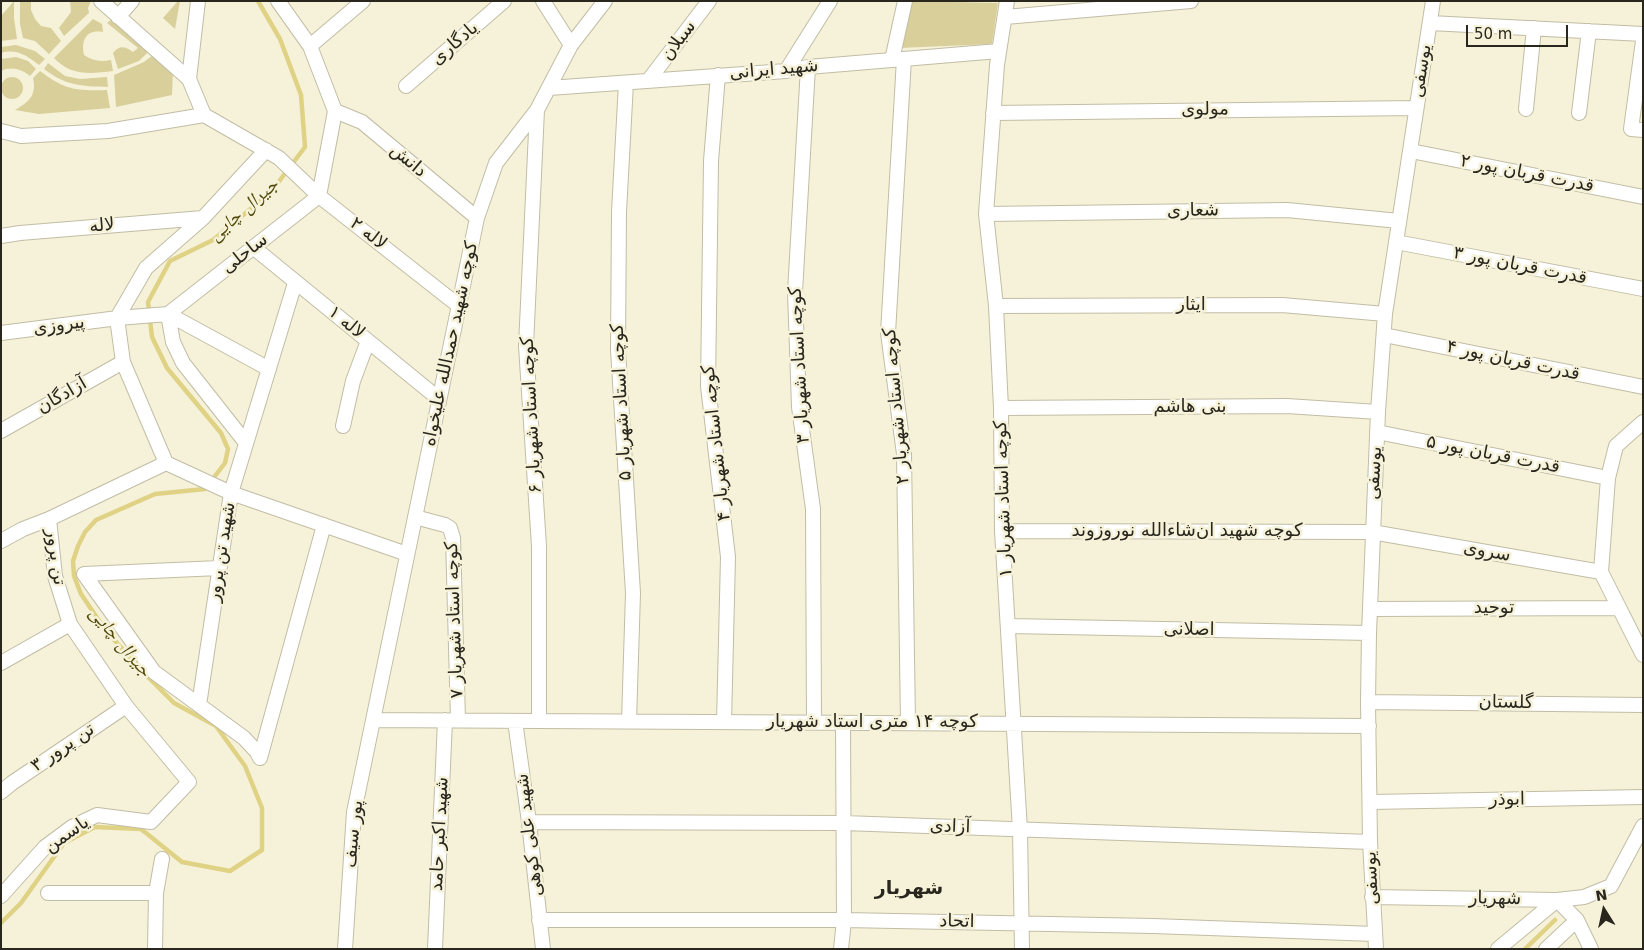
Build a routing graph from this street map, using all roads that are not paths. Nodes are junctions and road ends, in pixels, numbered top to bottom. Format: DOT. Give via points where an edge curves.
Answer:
graph roads {
  1 [pos="101,1"];
  2 [pos="132,1"];
  3 [pos="198,1"];
  4 [pos="278,1"];
  5 [pos="363,1"];
  6 [pos="504,1"];
  7 [pos="543,1"];
  8 [pos="605,1"];
  9 [pos="709,1"];
  10 [pos="830,1"];
  11 [pos="905,1"];
  12 [pos="1007,1"];
  13 [pos="1191,1"];
  14 [pos="1433,1"];
  15 [pos="1117,4"];
  16 [pos="118,17"];
  17 [pos="1005,17"];
  18 [pos="1430,24"];
  19 [pos="1534,28"];
  20 [pos="1589,31"];
  21 [pos="1643,34"];
  22 [pos="1643,41"];
  23 [pos="571,45"];
  24 [pos="310,46"];
  25 [pos="999,51"];
  26 [pos="898,59"];
  27 [pos="808,67"];
  28 [pos="786,71"];
  29 [pos="718,75"];
  30 [pos="189,79"];
  31 [pos="648,81"];
  32 [pos="626,83"];
  33 [pos="406,86"];
  34 [pos="549,88"];
  35 [pos="1416,108"];
  36 [pos="1526,109"];
  37 [pos="335,110"];
  38 [pos="537,110"];
  39 [pos="993,113"];
  40 [pos="1579,113"];
  41 [pos="204,115"];
  42 [pos="1643,130"];
  43 [pos="1,131"];
  44 [pos="266,150"];
  45 [pos="1411,152"];
  46 [pos="319,196"];
  47 [pos="1643,197"];
  48 [pos="986,214"];
  49 [pos="203,218"];
  50 [pos="477,218"];
  51 [pos="1400,221"];
  52 [pos="1,236"];
  53 [pos="1396,242"];
  54 [pos="253,247"];
  55 [pos="295,283"];
  56 [pos="1643,289"];
  57 [pos="459,306"];
  58 [pos="996,306"];
  59 [pos="168,314"];
  60 [pos="1385,314"];
  61 [pos="118,318"];
  62 [pos="1,333"];
  63 [pos="1384,335"];
  64 [pos="368,341"];
  65 [pos="123,362"];
  66 [pos="269,369"];
  67 [pos="1643,388"];
  68 [pos="439,398"];
  69 [pos="1001,408"];
  70 [pos="1378,412"];
  71 [pos="1643,422"];
  72 [pos="343,426"];
  73 [pos="1,431"];
  74 [pos="1377,432"];
  75 [pos="246,443"];
  76 [pos="166,463"];
  77 [pos="1608,478"];
  78 [pos="231,493"];
  79 [pos="416,517"];
  80 [pos="49,519"];
  81 [pos="324,525"];
  82 [pos="1002,531"];
  83 [pos="1372,532"];
  84 [pos="1,542"];
  85 [pos="407,554"];
  86 [pos="219,568"];
  87 [pos="1601,572"];
  88 [pos="1370,608"];
  89 [pos="1619,608"];
  90 [pos="70,624"];
  91 [pos="1009,626"];
  92 [pos="1369,633"];
  93 [pos="1643,655"];
  94 [pos="1,663"];
  95 [pos="1368,702"];
  96 [pos="1643,704"];
  97 [pos="199,705"];
  98 [pos="126,706"];
  99 [pos="374,720"];
  100 [pos="452,720"];
  101 [pos="539,720"];
  102 [pos="515,721"];
  103 [pos="629,721"];
  104 [pos="724,722"];
  105 [pos="814,722"];
  106 [pos="843,723"];
  107 [pos="908,723"];
  108 [pos="1015,723"];
  109 [pos="1369,726"];
  110 [pos="1,792"];
  111 [pos="1643,797"];
  112 [pos="1371,802"];
  113 [pos="151,822"];
  114 [pos="529,822"];
  115 [pos="844,823"];
  116 [pos="1643,826"];
  117 [pos="1020,830"];
  118 [pos="1370,842"];
  119 [pos="162,859"];
  120 [pos="48,892"];
  121 [pos="156,893"];
  122 [pos="1,896"];
  123 [pos="1372,897"];
  124 [pos="1557,900"];
  125 [pos="539,920"];
  126 [pos="844,920"];
  127 [pos="1577,920"];
  128 [pos="1023,923"];
  129 [pos="1375,934"];
  130 [pos="155,949"];
  131 [pos="345,949"];
  132 [pos="435,949"];
  133 [pos="543,949"];
  134 [pos="841,949"];
  135 [pos="1022,949"];
  136 [pos="1376,949"];
  137 [pos="1498,949"];
  138 [pos="1546,949"];
  139 [pos="1591,949"];
  1 -- 16 [label="street"];
  2 -- 16 [label="street"];
  3 -- 30 [label="street"];
  4 -- 24 [label="street"];
  5 -- 24 [label="street"];
  6 -- 33 [label="street, یادگاری"];
  7 -- 23 [label="street"];
  8 -- 23 [label="street, کوچه شهید حمدالله علیخواه"];
  9 -- 31 [label="street, سبلان"];
  10 -- 28 [label="street"];
  11 -- 26 [label="street, کوچه استاد شهریار ۲"];
  12 -- 17 [label="street, کوچه استاد شهریار ۱"];
  13 -- 15 [label="street"];
  14 -- 18 [label="street, یوسفی"];
  15 -- 17 [label="street"];
  16 -- 30 [label="street"];
  17 -- 25 [label="street, کوچه استاد شهریار ۱"];
  18 -- 19 [label="street"];
  18 -- 35 [label="street, یوسفی"];
  19 -- 20 [label="street"];
  19 -- 36 [label="street"];
  20 -- 21 [label="street"];
  20 -- 40 [label="street"];
  22 -- 42 [label="street" via="1631,129"];
  23 -- 34 [label="street, کوچه شهید حمدالله علیخواه"];
  24 -- 37 [label="street"];
  25 -- 26 [label="street, شهید ایرانی"];
  25 -- 39 [label="street, کوچه استاد شهریار ۱"];
  26 -- 27 [label="street, شهید ایرانی"];
  26 -- 107 [label="street, کوچه استاد شهریار ۲" via="888,333 904,454"];
  27 -- 28 [label="street, شهید ایرانی"];
  27 -- 105 [label="street, کوچه استاد شهریار ۳" via="795,292 799,407 813,509"];
  28 -- 29 [label="street, شهید ایرانی"];
  29 -- 31 [label="street, شهید ایرانی"];
  29 -- 104 [label="street, کوچه استاد شهریار ۴" via="711,161 708,386 728,557"];
  30 -- 41 [label="street"];
  31 -- 32 [label="street, شهید ایرانی"];
  32 -- 34 [label="street, شهید ایرانی"];
  32 -- 103 [label="street, کوچه استاد شهریار ۵" via="619,212 618,350 633,593"];
  34 -- 38 [label="street, کوچه شهید حمدالله علیخواه"];
  35 -- 39 [label="street, مولوی"];
  35 -- 45 [label="street, یوسفی"];
  37 -- 46 [label="street"];
  37 -- 50 [label="street, دانش" via="362,122"];
  38 -- 50 [label="street, کوچه شهید حمدالله علیخواه" via="496,163"];
  38 -- 101 [label="street, کوچه استاد شهریار ۶" via="526,346 539,546"];
  39 -- 48 [label="street, کوچه استاد شهریار ۱"];
  41 -- 43 [label="street" via="108,131 21,136"];
  41 -- 44 [label="street, لاله ۲"];
  44 -- 46 [label="street, لاله ۲"];
  44 -- 49 [label="street"];
  45 -- 47 [label="street, قدرت قربان پور ۲"];
  45 -- 51 [label="street, یوسفی"];
  46 -- 54 [label="street, ساحلی"];
  46 -- 57 [label="street, لاله ۲"];
  48 -- 51 [label="street, شعاری" via="1287,210"];
  48 -- 58 [label="street, کوچه استاد شهریار ۱"];
  49 -- 52 [label="street, لاله"];
  49 -- 61 [label="street" via="146,268"];
  50 -- 57 [label="street, کوچه شهید حمدالله علیخواه"];
  51 -- 53 [label="street, یوسفی"];
  53 -- 56 [label="street, قدرت قربان پور ۳"];
  53 -- 60 [label="street, یوسفی"];
  54 -- 55 [label="street, لاله ۱"];
  54 -- 59 [label="street, ساحلی"];
  55 -- 64 [label="street, لاله ۱"];
  55 -- 66 [label="street"];
  57 -- 68 [label="street, کوچه شهید حمدالله علیخواه"];
  58 -- 60 [label="street, ایثار" via="1282,305"];
  58 -- 69 [label="street, کوچه استاد شهریار ۱"];
  59 -- 61 [label="street, پیروزی"];
  59 -- 66 [label="street"];
  59 -- 75 [label="street" via="173,342 183,363"];
  60 -- 63 [label="street, یوسفی"];
  61 -- 62 [label="street, پیروزی"];
  61 -- 65 [label="street"];
  63 -- 67 [label="street, قدرت قربان پور ۴"];
  63 -- 70 [label="street, یوسفی"];
  64 -- 68 [label="street, لاله ۱"];
  64 -- 72 [label="street" via="353,381"];
  65 -- 73 [label="street, آزادگان"];
  65 -- 76 [label="street"];
  66 -- 75 [label="street"];
  68 -- 79 [label="street, کوچه شهید حمدالله علیخواه"];
  69 -- 70 [label="street, بنی هاشم" via="1287,406"];
  69 -- 82 [label="street, کوچه استاد شهریار ۱"];
  70 -- 74 [label="street, یوسفی"];
  71 -- 77 [label="street" via="1616,446"];
  74 -- 77 [label="street, قدرت قربان پور ۵"];
  74 -- 83 [label="street, یوسفی"];
  75 -- 78 [label="street"];
  76 -- 78 [label="street"];
  76 -- 80 [label="street, تن پرور"];
  77 -- 87 [label="street"];
  78 -- 81 [label="street, شهید تن پرور"];
  78 -- 86 [label="street, شهید تن پرور"];
  79 -- 85 [label="street, کوچه شهید حمدالله علیخواه"];
  79 -- 100 [label="street, کوچه استاد شهریار ۷" via="445,525 450,528 453,538"];
  80 -- 84 [label="street"];
  80 -- 90 [label="street, تن پرور" via="54,576"];
  81 -- 85 [label="street, شهید تن پرور"];
  81 -- 97 [label="street" via="260,758 244,738"];
  82 -- 83 [label="street, کوچه شهید ان‌شاءالله نوروزوند"];
  82 -- 91 [label="street, کوچه استاد شهریار ۱"];
  83 -- 87 [label="street, سروی"];
  83 -- 88 [label="street, یوسفی"];
  85 -- 99 [label="street, کوچه شهید حمدالله علیخواه"];
  86 -- 97 [label="street, شهید تن پرور"];
  86 -- 97 [label="street" via="84,574 154,672"];
  87 -- 89 [label="street"];
  88 -- 89 [label="street, توحید"];
  88 -- 92 [label="street, یوسفی"];
  89 -- 93 [label="street"];
  90 -- 94 [label="street"];
  90 -- 98 [label="street, تن پرور"];
  91 -- 92 [label="street, اصلانی"];
  91 -- 108 [label="street, کوچه استاد شهریار ۱"];
  92 -- 95 [label="street, یوسفی"];
  95 -- 96 [label="street, گلستان"];
  95 -- 109 [label="street, یوسفی"];
  98 -- 110 [label="street, تن پرور ۳"];
  98 -- 113 [label="street, تن پرور" via="189,782"];
  99 -- 100 [label="street, کوچه ۱۴ متری استاد شهریار"];
  99 -- 131 [label="street, پور سیف" via="354,812"];
  100 -- 102 [label="street, کوچه ۱۴ متری استاد شهریار"];
  100 -- 132 [label="street, شهید اکبر حامد"];
  101 -- 102 [label="street, کوچه ۱۴ متری استاد شهریار"];
  101 -- 103 [label="street, کوچه ۱۴ متری استاد شهریار"];
  102 -- 114 [label="street, شهید علی کوهی"];
  103 -- 104 [label="street, کوچه ۱۴ متری استاد شهریار"];
  104 -- 105 [label="street, کوچه ۱۴ متری استاد شهریار"];
  105 -- 106 [label="street, کوچه ۱۴ متری استاد شهریار"];
  106 -- 107 [label="street, کوچه ۱۴ متری استاد شهریار"];
  106 -- 115 [label="street"];
  107 -- 108 [label="street, کوچه ۱۴ متری استاد شهریار"];
  108 -- 109 [label="street, کوچه ۱۴ متری استاد شهریار"];
  108 -- 117 [label="street, کوچه استاد شهریار ۱"];
  109 -- 112 [label="street, یوسفی"];
  111 -- 112 [label="street, ابوذر"];
  112 -- 118 [label="street, یوسفی"];
  113 -- 122 [label="street, یاسمن" via="96,815 80,822 45,848"];
  114 -- 115 [label="street, آزادی"];
  114 -- 125 [label="street, شهید علی کوهی"];
  115 -- 117 [label="street, آزادی"];
  115 -- 126 [label="street"];
  116 -- 124 [label="street, شهریار" via="1610,886 1584,897"];
  117 -- 118 [label="street, آزادی"];
  117 -- 128 [label="street, کوچه استاد شهریار ۱"];
  118 -- 123 [label="street, یوسفی"];
  119 -- 121 [label="street"];
  120 -- 121 [label="street"];
  121 -- 130 [label="street"];
  123 -- 124 [label="street, شهریار"];
  123 -- 129 [label="street, یوسفی"];
  124 -- 127 [label="street"];
  124 -- 137 [label="street"];
  125 -- 126 [label="street, اتحاد"];
  125 -- 133 [label="street, شهید علی کوهی"];
  126 -- 128 [label="street, اتحاد"];
  126 -- 134 [label="street"];
  127 -- 138 [label="street"];
  127 -- 139 [label="street"];
  128 -- 129 [label="street, اتحاد"];
  128 -- 135 [label="street, کوچه استاد شهریار ۱"];
  129 -- 136 [label="street, یوسفی"];
}
